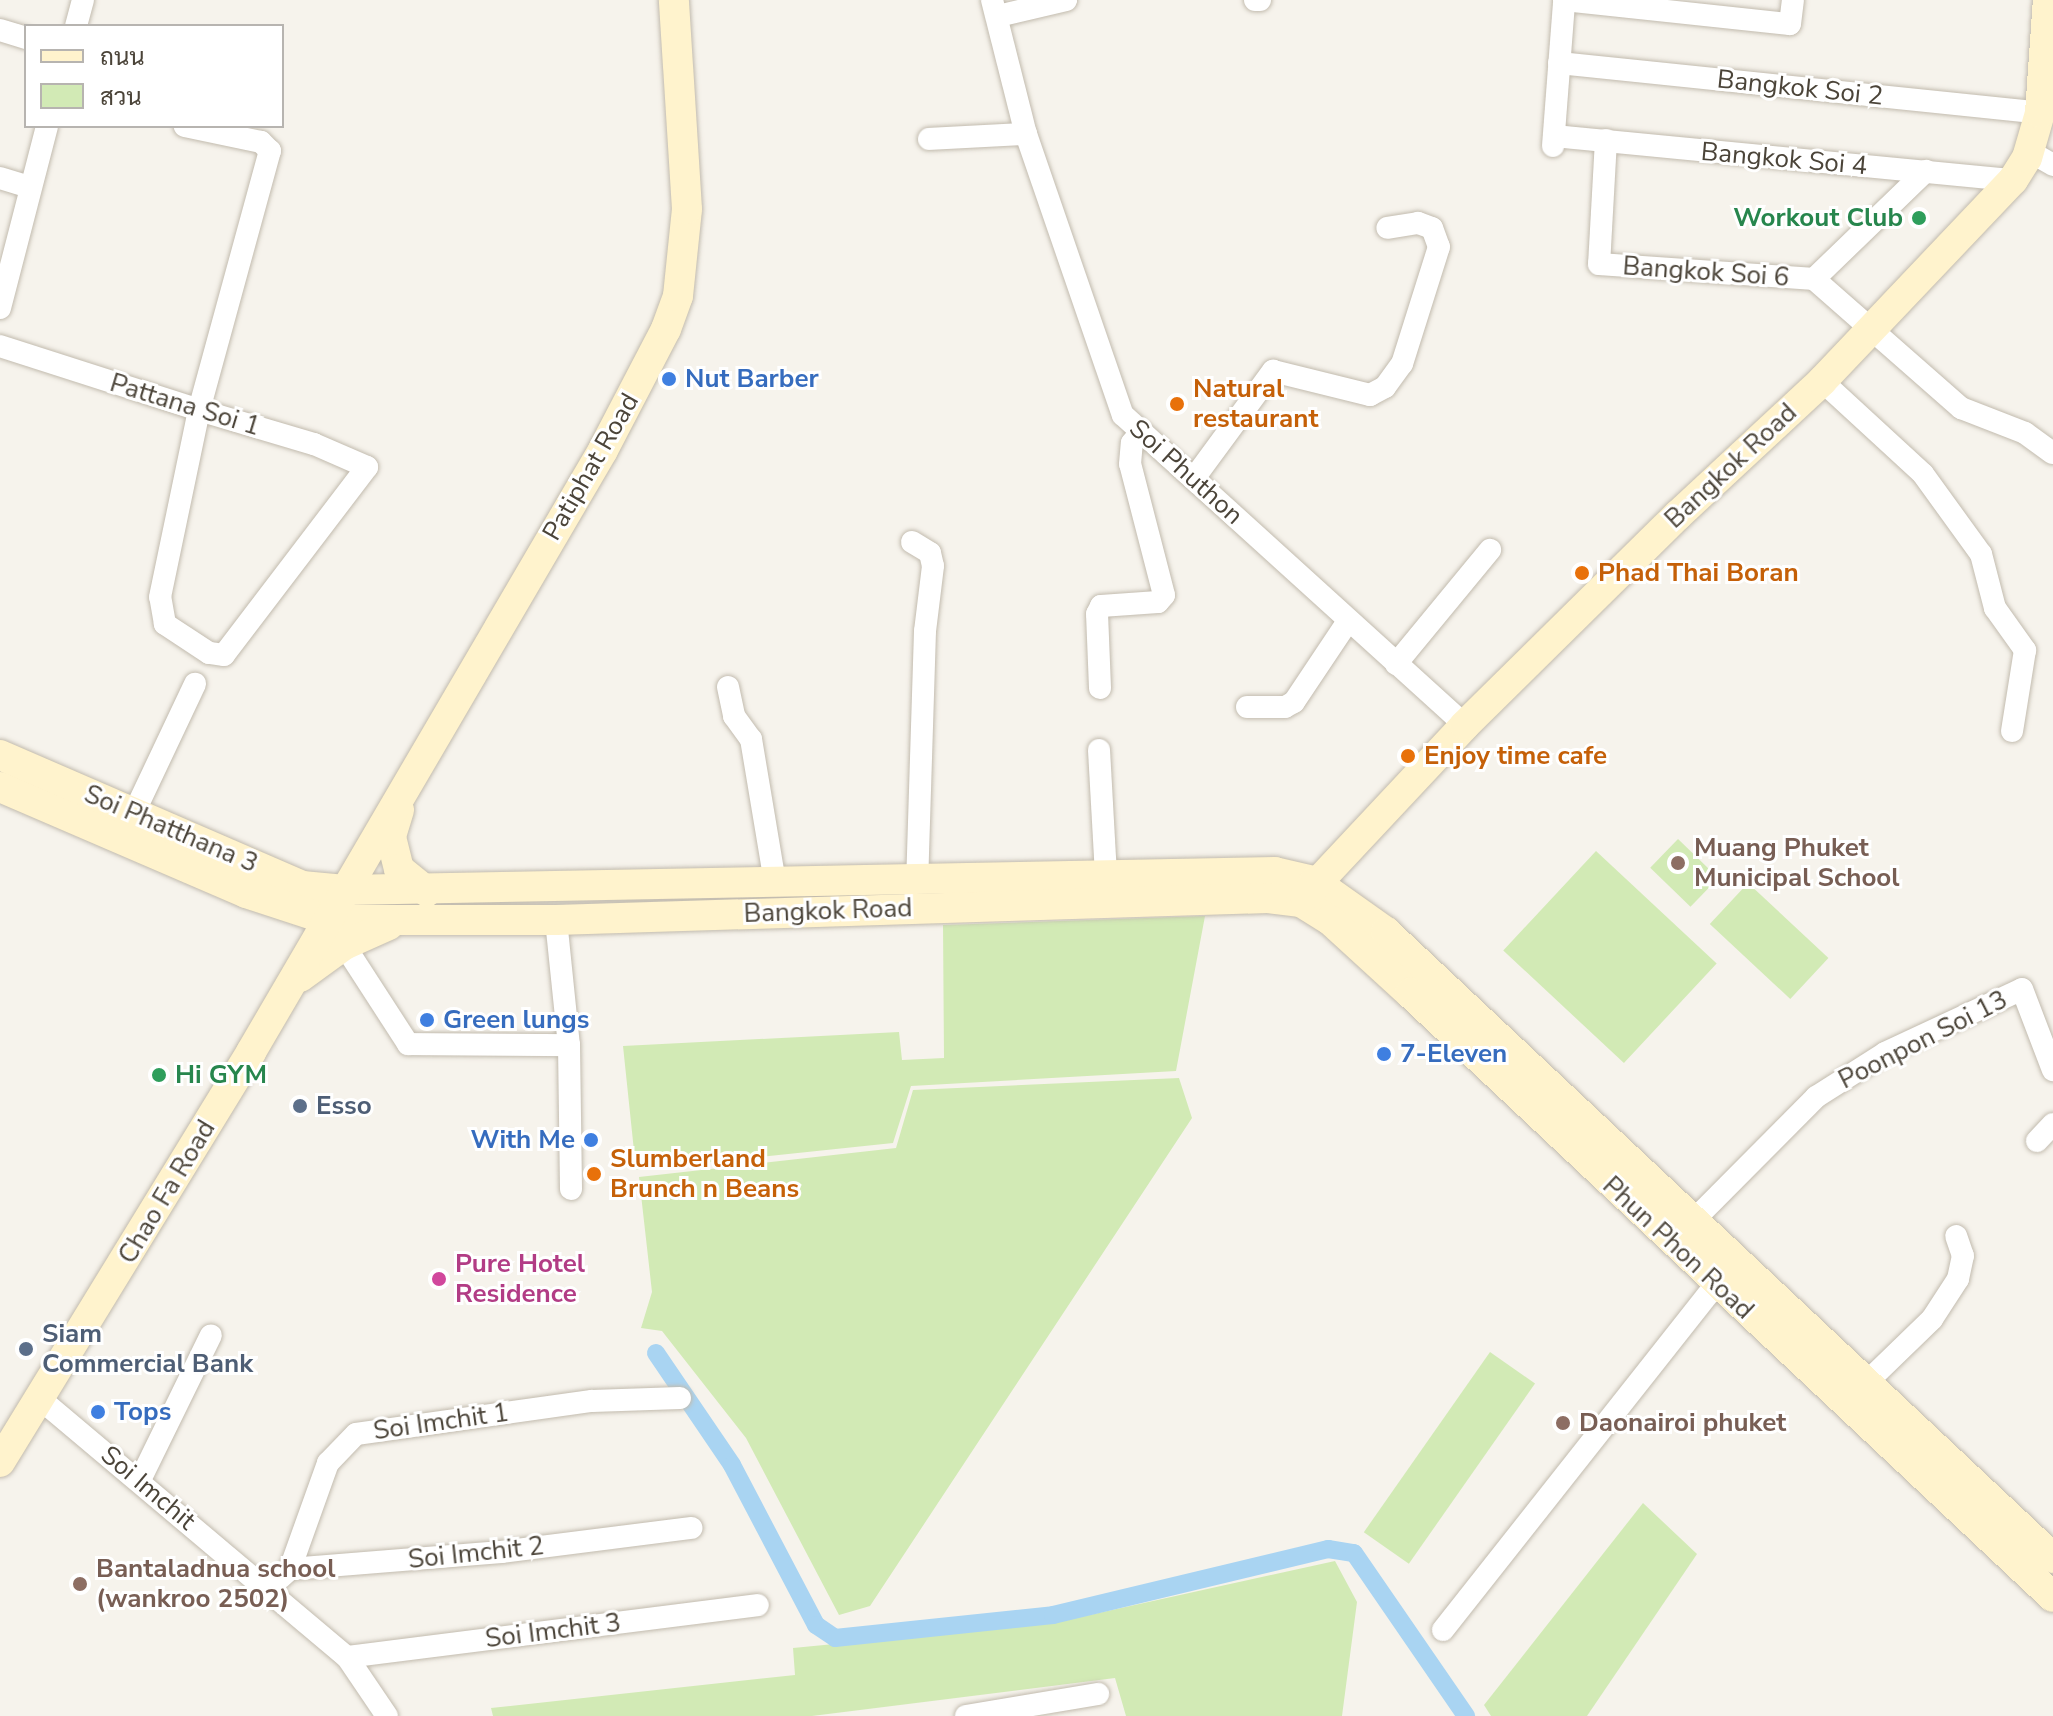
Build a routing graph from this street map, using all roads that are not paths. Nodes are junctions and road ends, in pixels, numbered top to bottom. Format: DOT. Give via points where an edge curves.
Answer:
graph roads {
  1 [pos="83,0"];
  2 [pos="674,0"];
  3 [pos="1066,0"];
  4 [pos="1793,0"];
  5 [pos="2048,0"];
  6 [pos="1564,1"];
  7 [pos="995,8"];
  8 [pos="77,24"];
  9 [pos="0,30"];
  10 [pos="24,37"];
  11 [pos="1559,63"];
  12 [pos="2040,113"];
  13 [pos="46,128"];
  14 [pos="194,128"];
  15 [pos="1026,134"];
  16 [pos="929,139"];
  17 [pos="1606,140"];
  18 [pos="2041,158"];
  19 [pos="1926,171"];
  20 [pos="0,178"];
  21 [pos="2013,180"];
  22 [pos="29,187"];
  23 [pos="1387,228"];
  24 [pos="1814,279"];
  25 [pos="0,308"];
  26 [pos="1868,332"];
  27 [pos="0,346"];
  28 [pos="1822,381"];
  29 [pos="199,410"];
  30 [pos="1141,431"];
  31 [pos="2053,453"];
  32 [pos="1195,477"];
  33 [pos="912,542"];
  34 [pos="1490,550"];
  35 [pos="1348,621"];
  36 [pos="1396,664"];
  37 [pos="195,684"];
  38 [pos="728,687"];
  39 [pos="1100,688"];
  40 [pos="1247,707"];
  41 [pos="1465,725"];
  42 [pos="2012,731"];
  43 [pos="1099,750"];
  44 [pos="0,755"];
  45 [pos="407,781"];
  46 [pos="0,787"];
  47 [pos="134,813"];
  48 [pos="1106,875"];
  49 [pos="917,880"];
  50 [pos="775,883"];
  51 [pos="345,890"];
  52 [pos="427,892"];
  53 [pos="1308,892"];
  54 [pos="556,920"];
  55 [pos="336,932"];
  56 [pos="569,1045"];
  57 [pos="2053,1070"];
  58 [pos="2053,1124"];
  59 [pos="2037,1141"];
  60 [pos="571,1189"];
  61 [pos="1693,1221"];
  62 [pos="1956,1236"];
  63 [pos="1726,1272"];
  64 [pos="211,1335"];
  65 [pos="1866,1383"];
  66 [pos="39,1398"];
  67 [pos="680,1398"];
  68 [pos="0,1462"];
  69 [pos="140,1480"];
  70 [pos="691,1528"];
  71 [pos="2053,1558"];
  72 [pos="290,1569"];
  73 [pos="267,1588"];
  74 [pos="2053,1597"];
  75 [pos="758,1605"];
  76 [pos="1443,1630"];
  77 [pos="347,1657"];
  78 [pos="1098,1694"];
  79 [pos="387,1716"];
  80 [pos="966,1716"];
  1 -- 8 [label="street"];
  2 -- 45 [label="main road, Patiphat Road" via="687,209 678,296 654,356 603,450"];
  3 -- 7 [label="street"];
  4 -- 6 [label="street" via="1790,24"];
  5 -- 12 [label="main road, Bangkok Road"];
  6 -- 11 [label="street"];
  7 -- 15 [label="street, Soi Phuthon"];
  9 -- 10 [label="street"];
  11 -- 12 [label="street, Bangkok Soi 2"];
  11 -- 17 [label="street, Bangkok Soi 4" via="1554,141"];
  12 -- 18 [label="main road, Bangkok Road"];
  13 -- 22 [label="street"];
  14 -- 29 [label="street" via="261,142 270,151"];
  15 -- 16 [label="street"];
  15 -- 30 [label="street, Soi Phuthon" via="1123,415"];
  17 -- 19 [label="street, Bangkok Soi 4"];
  17 -- 24 [label="street, Bangkok Soi 6" via="1599,264"];
  18 -- 21 [label="main road, Bangkok Road"];
  19 -- 21 [label="street, Bangkok Soi 4"];
  19 -- 24 [label="street"];
  20 -- 22 [label="street"];
  21 -- 26 [label="main road, Bangkok Road"];
  22 -- 25 [label="street"];
  23 -- 32 [label="street" via="1418,223 1432,228 1439,247 1402,364 1385,387 1370,395 1273,371"];
  24 -- 26 [label="street, Bangkok Soi 6"];
  26 -- 28 [label="main road, Bangkok Road"];
  26 -- 31 [label="street, Bangkok Soi 6" via="1961,408 2025,433"];
  27 -- 29 [label="street, Pattana Soi 1"];
  28 -- 41 [label="main road, Bangkok Road"];
  28 -- 42 [label="street" via="1923,474 1981,554 1995,608 2025,650"];
  29 -- 29 [label="street, Pattana Soi 1" via="314,444 367,467 224,655 209,653 165,624 160,597"];
  30 -- 32 [label="street, Soi Phuthon"];
  30 -- 39 [label="street" via="1132,443 1130,464 1164,595 1158,602 1101,606"];
  32 -- 35 [label="street, Soi Phuthon"];
  33 -- 49 [label="street" via="930,553 933,566 925,631"];
  34 -- 36 [label="street"];
  35 -- 36 [label="street, Soi Phuthon"];
  35 -- 40 [label="street" via="1294,702 1285,707"];
  36 -- 41 [label="street, Soi Phuthon"];
  37 -- 47 [label="street"];
  38 -- 50 [label="street" via="734,716 751,739"];
  41 -- 53 [label="main road, Bangkok Road"];
  43 -- 48 [label="street"];
  44 -- 47 [label="main road, Soi Phatthana 3"];
  45 -- 51 [label="main road, Patiphat Road"];
  45 -- 52 [label="main road" via="391,837 399,869"];
  46 -- 55 [label="main road, Soi Phatthana 3"];
  47 -- 51 [label="main road, Soi Phatthana 3" via="302,886"];
  48 -- 49 [label="main road, Bangkok Road"];
  48 -- 53 [label="main road, Bangkok Road" via="1275,872"];
  49 -- 50 [label="main road, Bangkok Road"];
  50 -- 52 [label="main road, Bangkok Road"];
  51 -- 52 [label="main road, Bangkok Road"];
  51 -- 55 [label="main road, Patiphat Road"];
  53 -- 54 [label="main road, Bangkok Road" via="1268,898"];
  53 -- 61 [label="main road, Phun Phon Road" via="1386,932"];
  53 -- 63 [label="main road, Phun Phon Road" via="1343,931"];
  54 -- 55 [label="main road, Bangkok Road" via="406,919"];
  54 -- 56 [label="street"];
  55 -- 56 [label="street" via="408,1044"];
  55 -- 66 [label="main road, Chao Fa Road" via="290,984"];
  56 -- 60 [label="street"];
  57 -- 61 [label="street, Poonpon Soi 13" via="2022,989 1885,1053 1816,1097"];
  58 -- 59 [label="street"];
  61 -- 63 [label="main road, Phun Phon Road"];
  62 -- 65 [label="street" via="1963,1256 1958,1279 1932,1319"];
  63 -- 65 [label="main road, Phun Phon Road"];
  63 -- 74 [label="main road, Phun Phon Road"];
  63 -- 76 [label="street"];
  64 -- 69 [label="street"];
  65 -- 71 [label="main road, Phun Phon Road"];
  66 -- 68 [label="main road, Chao Fa Road"];
  66 -- 69 [label="street, Soi Imchit"];
  67 -- 72 [label="street, Soi Imchit 1" via="592,1401 356,1434 328,1463"];
  69 -- 73 [label="street, Soi Imchit"];
  70 -- 72 [label="street, Soi Imchit 2" via="501,1552"];
  72 -- 73 [label="street"];
  73 -- 77 [label="street, Soi Imchit"];
  75 -- 77 [label="street, Soi Imchit 3"];
  77 -- 79 [label="street, Soi Imchit"];
  78 -- 80 [label="street"];
}
